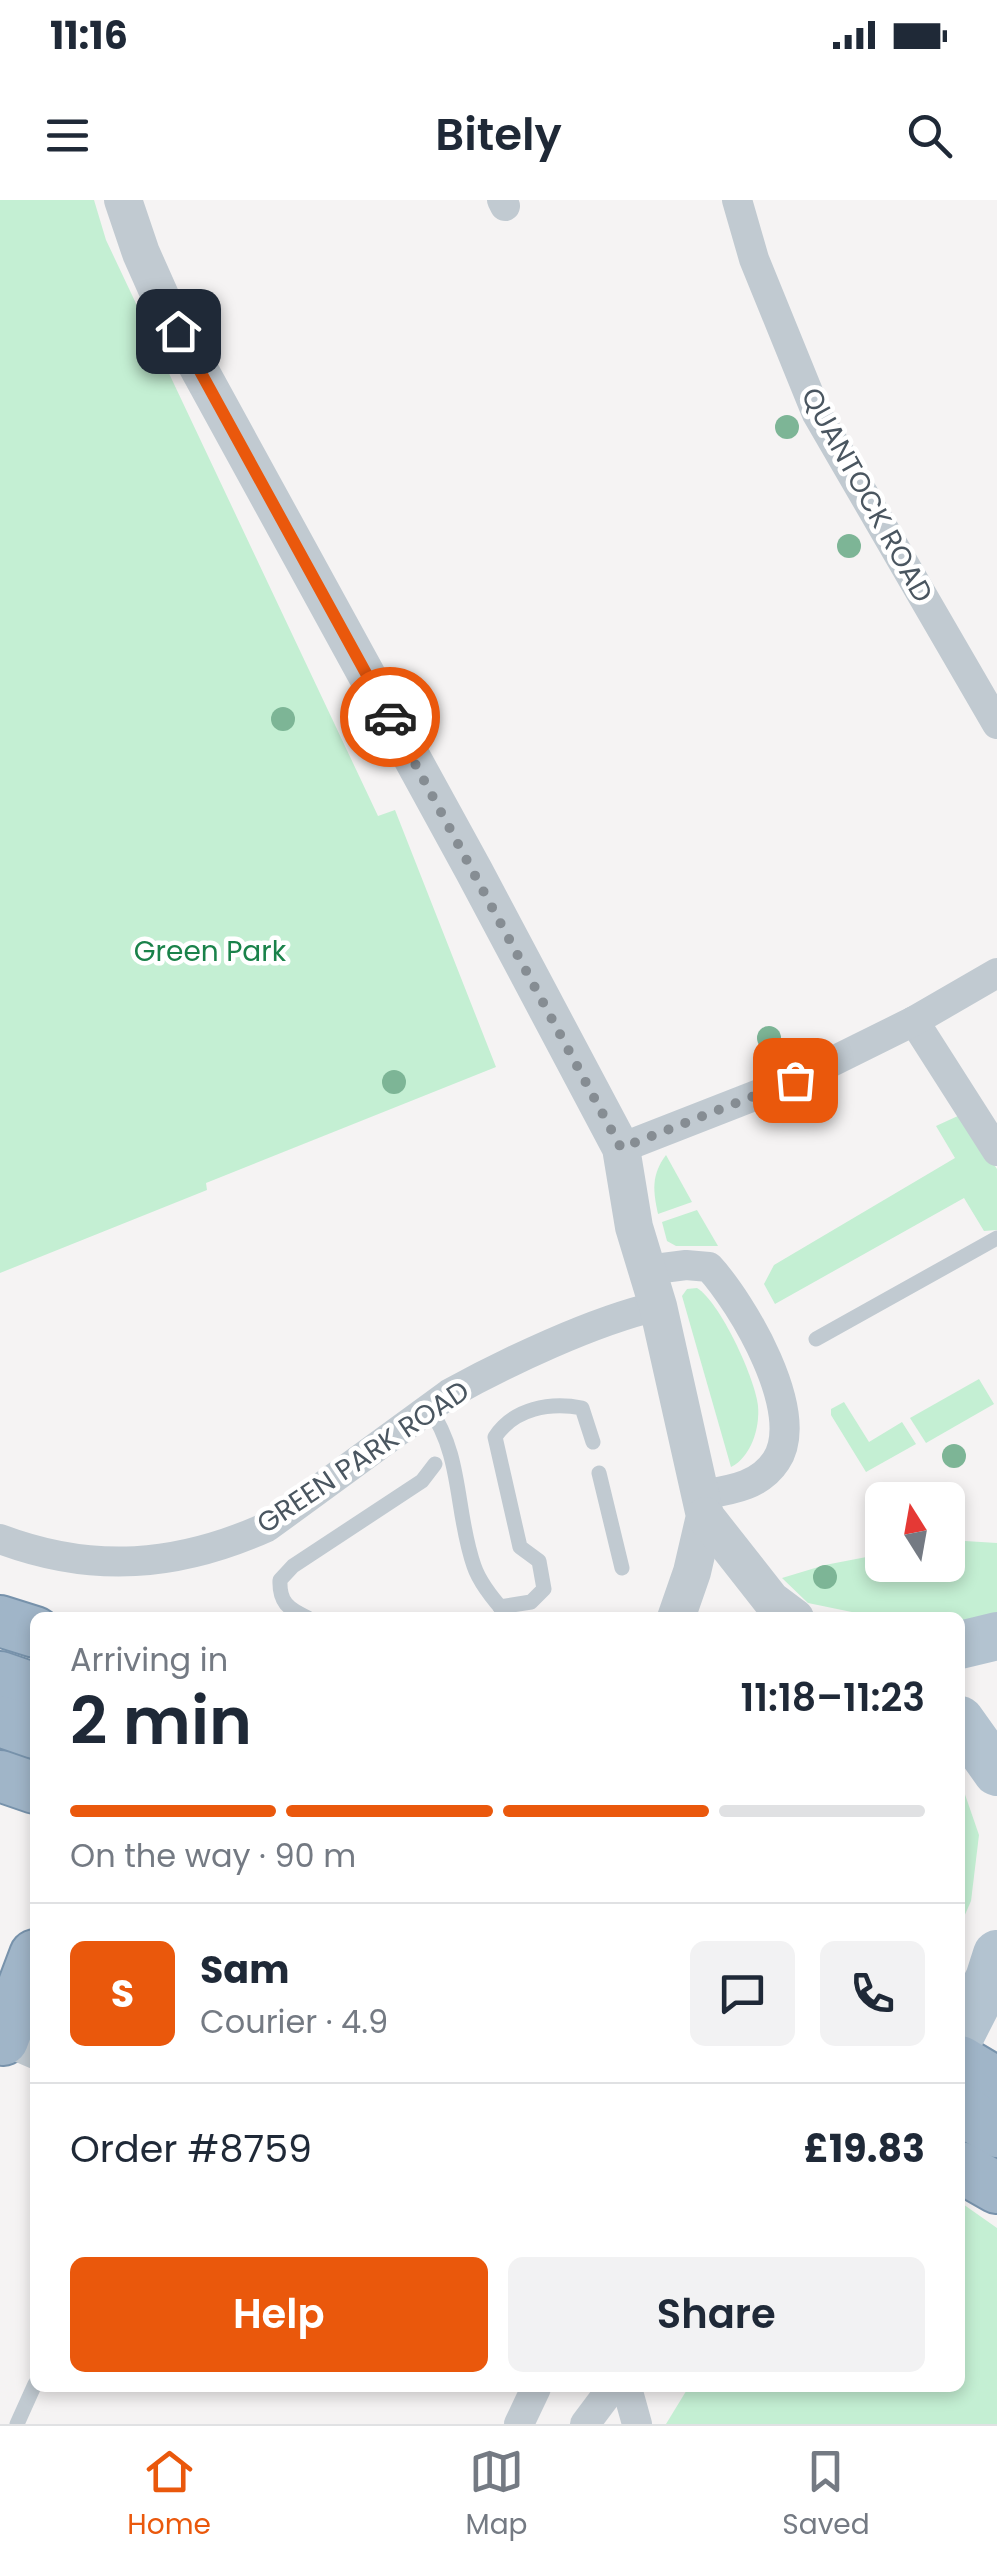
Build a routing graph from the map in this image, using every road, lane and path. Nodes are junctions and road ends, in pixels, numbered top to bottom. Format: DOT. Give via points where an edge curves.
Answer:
graph roads {
  1 [pos="123,200"];
  2 [pos="737,200"];
  3 [pos="997,724"];
  4 [pos="997,974"];
  5 [pos="914,1022"];
  6 [pos="621,1148"];
  7 [pos="997,1151"];
  8 [pos="997,1238"];
  9 [pos="647,1270"];
  10 [pos="658,1306"];
  11 [pos="816,1338"];
  12 [pos="428,1408"];
  13 [pos="593,1442"];
  14 [pos="434,1464"];
  15 [pos="600,1473"];
  16 [pos="703,1506"];
  17 [pos="0,1539"];
  18 [pos="622,1568"];
  19 [pos="298,1612"];
  20 [pos="505,1612"];
  21 [pos="678,1612"];
  22 [pos="787,1612"];
  23 [pos="0,1620"];
  24 [pos="30,1630"];
  25 [pos="997,1636"];
  26 [pos="965,1644"];
  27 [pos="0,1677"];
  28 [pos="30,1687"];
  29 [pos="0,1721"];
  30 [pos="965,1727"];
  31 [pos="30,1731"];
  32 [pos="997,1772"];
  33 [pos="997,1954"];
  34 [pos="30,1974"];
  35 [pos="965,2026"];
  36 [pos="12,2044"];
  37 [pos="965,2064"];
  38 [pos="997,2084"];
  39 [pos="965,2113"];
  40 [pos="997,2132"];
  41 [pos="965,2170"];
  42 [pos="997,2188"];
  43 [pos="31,2392"];
  44 [pos="534,2392"];
  45 [pos="609,2392"];
  46 [pos="628,2392"];
  47 [pos="17,2424"];
  48 [pos="519,2424"];
  49 [pos="585,2424"];
  50 [pos="637,2424"];
  1 -- 6 [label="street" via="165,307"];
  2 -- 3 [label="street, QUANTOCK ROAD" via="817,414"];
  4 -- 5 [label="street"];
  5 -- 6 [label="street" via="795,1080"];
  5 -- 7 [label="street"];
  6 -- 9 [label="street"];
  8 -- 11 [label="lane"];
  9 -- 10 [label="street"];
  9 -- 16 [label="street" via="709,1267 728,1288 780,1395 784,1432 775,1464"];
  10 -- 12 [label="street, GREEN PARK ROAD" via="480,1377"];
  10 -- 16 [label="street"];
  12 -- 17 [label="street, GREEN PARK ROAD" via="267,1527 200,1553 159,1561 80,1560"];
  12 -- 20 [label="lane" via="454,1458 474,1568"];
  13 -- 20 [label="lane" via="582,1408 558,1403 506,1420 495,1437 520,1547 539,1561 544,1589 532,1602"];
  14 -- 19 [label="lane" via="422,1481 292,1566 280,1580 280,1596"];
  15 -- 18 [label="lane"];
  16 -- 21 [label="street"];
  16 -- 22 [label="street"];
  23 -- 24 [label="highway"];
  25 -- 26 [label="main road"];
  27 -- 28 [label="highway"];
  29 -- 31 [label="highway"];
  30 -- 32 [label="main road"];
  33 -- 35 [label="main road"];
  34 -- 36 [label="highway"];
  37 -- 38 [label="highway"];
  39 -- 40 [label="highway"];
  41 -- 42 [label="highway"];
  43 -- 47 [label="lane"];
  44 -- 48 [label="street"];
  45 -- 49 [label="street"];
  46 -- 50 [label="street"];
}
